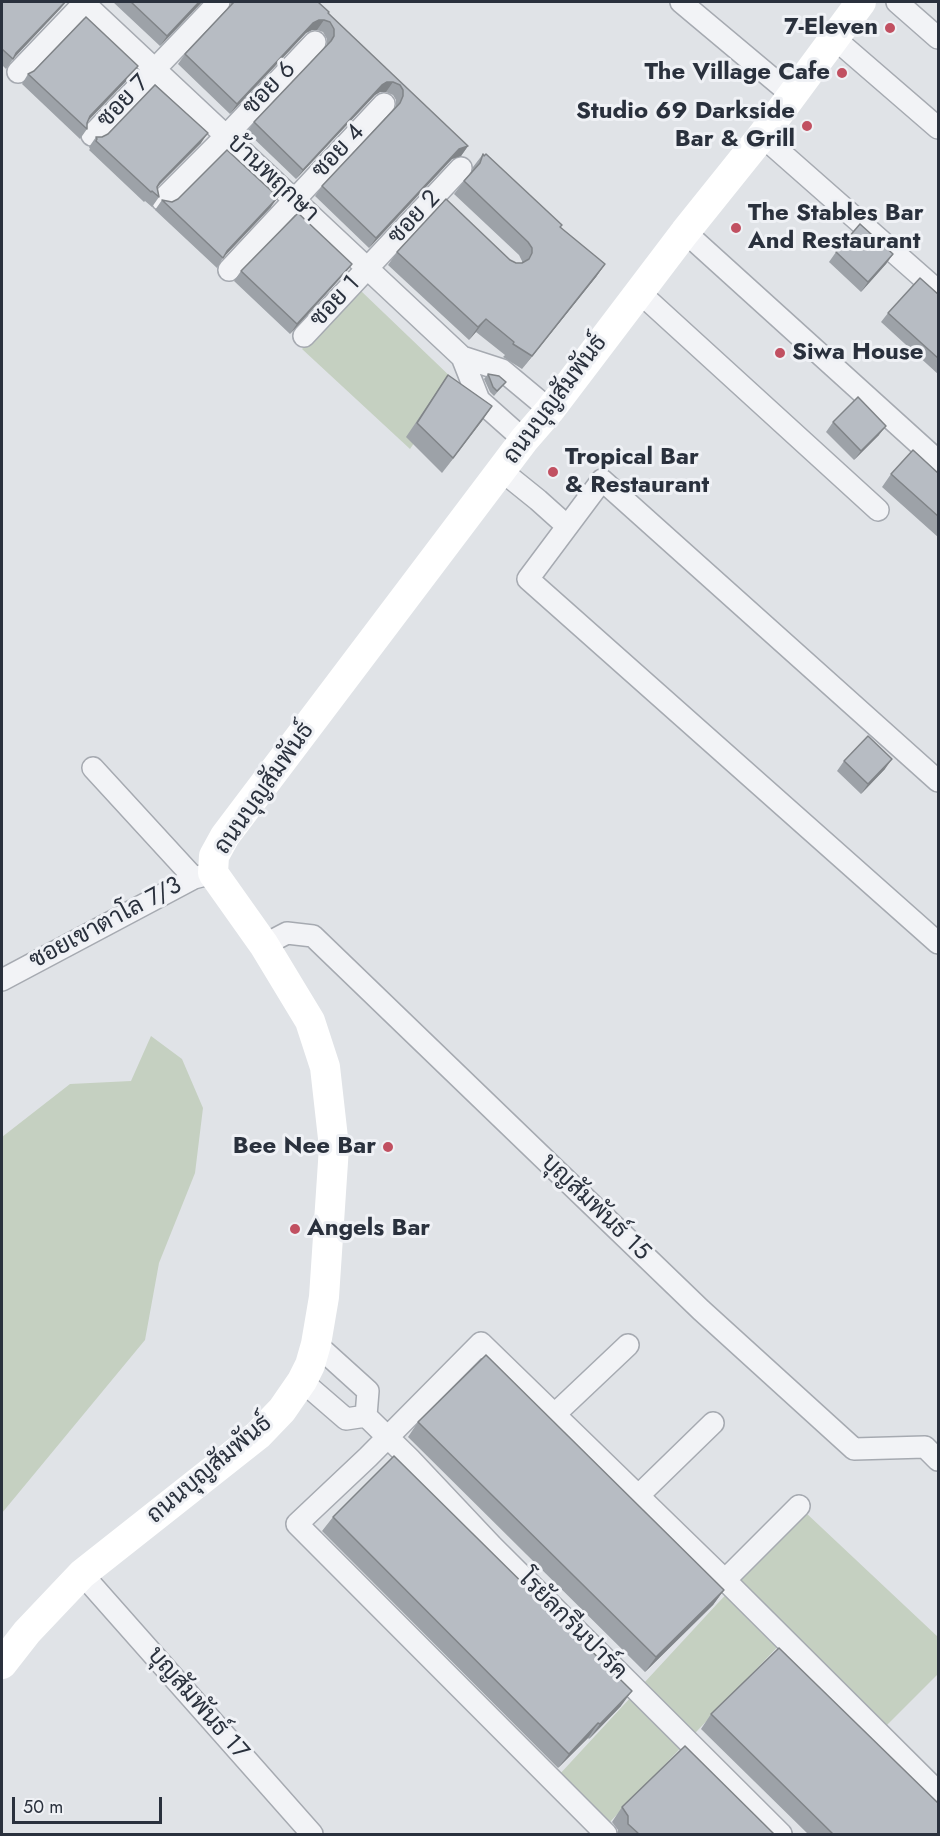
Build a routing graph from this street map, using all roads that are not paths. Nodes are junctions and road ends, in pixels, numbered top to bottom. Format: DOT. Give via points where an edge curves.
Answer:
graph roads {
  1 [pos="84,2"];
  2 [pos="219,2"];
  3 [pos="681,2"];
  4 [pos="861,2"];
  5 [pos="897,2"];
  6 [pos="834,38"];
  7 [pos="939,38"];
  8 [pos="315,42"];
  9 [pos="156,70"];
  10 [pos="18,72"];
  11 [pos="792,95"];
  12 [pos="384,104"];
  13 [pos="939,128"];
  14 [pos="92,135"];
  15 [pos="226,136"];
  16 [pos="762,136"];
  17 [pos="461,168"];
  18 [pos="437,195"];
  19 [pos="162,200"];
  20 [pos="294,200"];
  21 [pos="453,210"];
  22 [pos="685,232"];
  23 [pos="368,269"];
  24 [pos="229,270"];
  25 [pos="939,291"];
  26 [pos="639,292"];
  27 [pos="304,336"];
  28 [pos="462,357"];
  29 [pos="550,410"];
  30 [pos="524,440"];
  31 [pos="939,461"];
  32 [pos="502,471"];
  33 [pos="878,510"];
  34 [pos="567,526"];
  35 [pos="93,768"];
  36 [pos="939,781"];
  37 [pos="203,875"];
  38 [pos="939,943"];
  39 [pos="264,945"];
  40 [pos="2,980"];
  41 [pos="316,1344"];
  42 [pos="628,1345"];
  43 [pos="302,1382"];
  44 [pos="555,1414"];
  45 [pos="366,1416"];
  46 [pos="713,1423"];
  47 [pos="388,1437"];
  48 [pos="939,1460"];
  49 [pos="638,1496"];
  50 [pos="800,1506"];
  51 [pos="82,1574"];
  52 [pos="725,1580"];
  53 [pos="2,1664"];
  54 [pos="935,1781"];
  55 [pos="312,1834"];
  56 [pos="606,1834"];
  57 [pos="781,1834"];
  1 -- 9 [label="street, บ้านพฤกษา"];
  1 -- 10 [label="street"];
  2 -- 9 [label="street, ซอย 7"];
  3 -- 11 [label="street"];
  4 -- 6 [label="street, ถนนบุญสัมพันธ์"];
  5 -- 7 [label="street"];
  6 -- 11 [label="street, ถนนบุญสัมพันธ์"];
  6 -- 13 [label="street"];
  8 -- 15 [label="street, ซอย 6"];
  9 -- 14 [label="street, ซอย 7"];
  9 -- 15 [label="street, บ้านพฤกษา"];
  11 -- 16 [label="street, ถนนบุญสัมพันธ์"];
  12 -- 20 [label="street, ซอย 4"];
  15 -- 19 [label="street, ซอย 6"];
  15 -- 20 [label="street, บ้านพฤกษา"];
  16 -- 22 [label="street, ถนนบุญสัมพันธ์"];
  16 -- 25 [label="street"];
  17 -- 18 [label="street, ซอย 2"];
  18 -- 21 [label="street"];
  18 -- 23 [label="street, ซอย 2"];
  20 -- 23 [label="street, บ้านพฤกษา"];
  20 -- 24 [label="street, ซอย 4"];
  22 -- 26 [label="street, ถนนบุญสัมพันธ์"];
  22 -- 31 [label="street"];
  23 -- 27 [label="street, ซอย 1"];
  23 -- 28 [label="street, บ้านพฤกษา"];
  26 -- 29 [label="street, ถนนบุญสัมพันธ์"];
  26 -- 33 [label="street"];
  28 -- 29 [label="street, บ้านพฤกษา" via="502,370"];
  28 -- 30 [label="street, บ้านพฤกษา" via="479,400"];
  29 -- 30 [label="street, ถนนบุญสัมพันธ์"];
  30 -- 32 [label="street, ถนนบุญสัมพันธ์"];
  32 -- 34 [label="street"];
  32 -- 37 [label="street, ถนนบุญสัมพันธ์" via="225,836"];
  34 -- 36 [label="street" via="602,480"];
  34 -- 38 [label="street" via="528,579"];
  35 -- 37 [label="street"];
  37 -- 39 [label="street, ถนนบุญสัมพันธ์"];
  37 -- 40 [label="street, ซอยเขาตาโล 7/3"];
  39 -- 41 [label="street, ถนนบุญสัมพันธ์" via="310,1021 326,1067 334,1147 324,1297"];
  39 -- 48 [label="street, บุญสัมพันธ์ 15" via="287,933 313,936 701,1310 854,1449 925,1447"];
  41 -- 43 [label="street, ถนนบุญสัมพันธ์"];
  41 -- 45 [label="street" via="368,1391"];
  42 -- 44 [label="street"];
  43 -- 45 [label="street" via="346,1419"];
  43 -- 51 [label="street, ถนนบุญสัมพันธ์" via="258,1435"];
  44 -- 47 [label="street" via="480,1343"];
  44 -- 49 [label="street"];
  45 -- 47 [label="street, โรยัลกรีนปาร์ค"];
  46 -- 49 [label="street"];
  47 -- 56 [label="street" via="297,1524"];
  47 -- 57 [label="street, โรยัลกรีนปาร์ค"];
  49 -- 52 [label="street"];
  50 -- 52 [label="street"];
  51 -- 53 [label="street, ถนนบุญสัมพันธ์"];
  51 -- 55 [label="street, บุญสัมพันธ์ 17"];
  52 -- 54 [label="street"];
}
